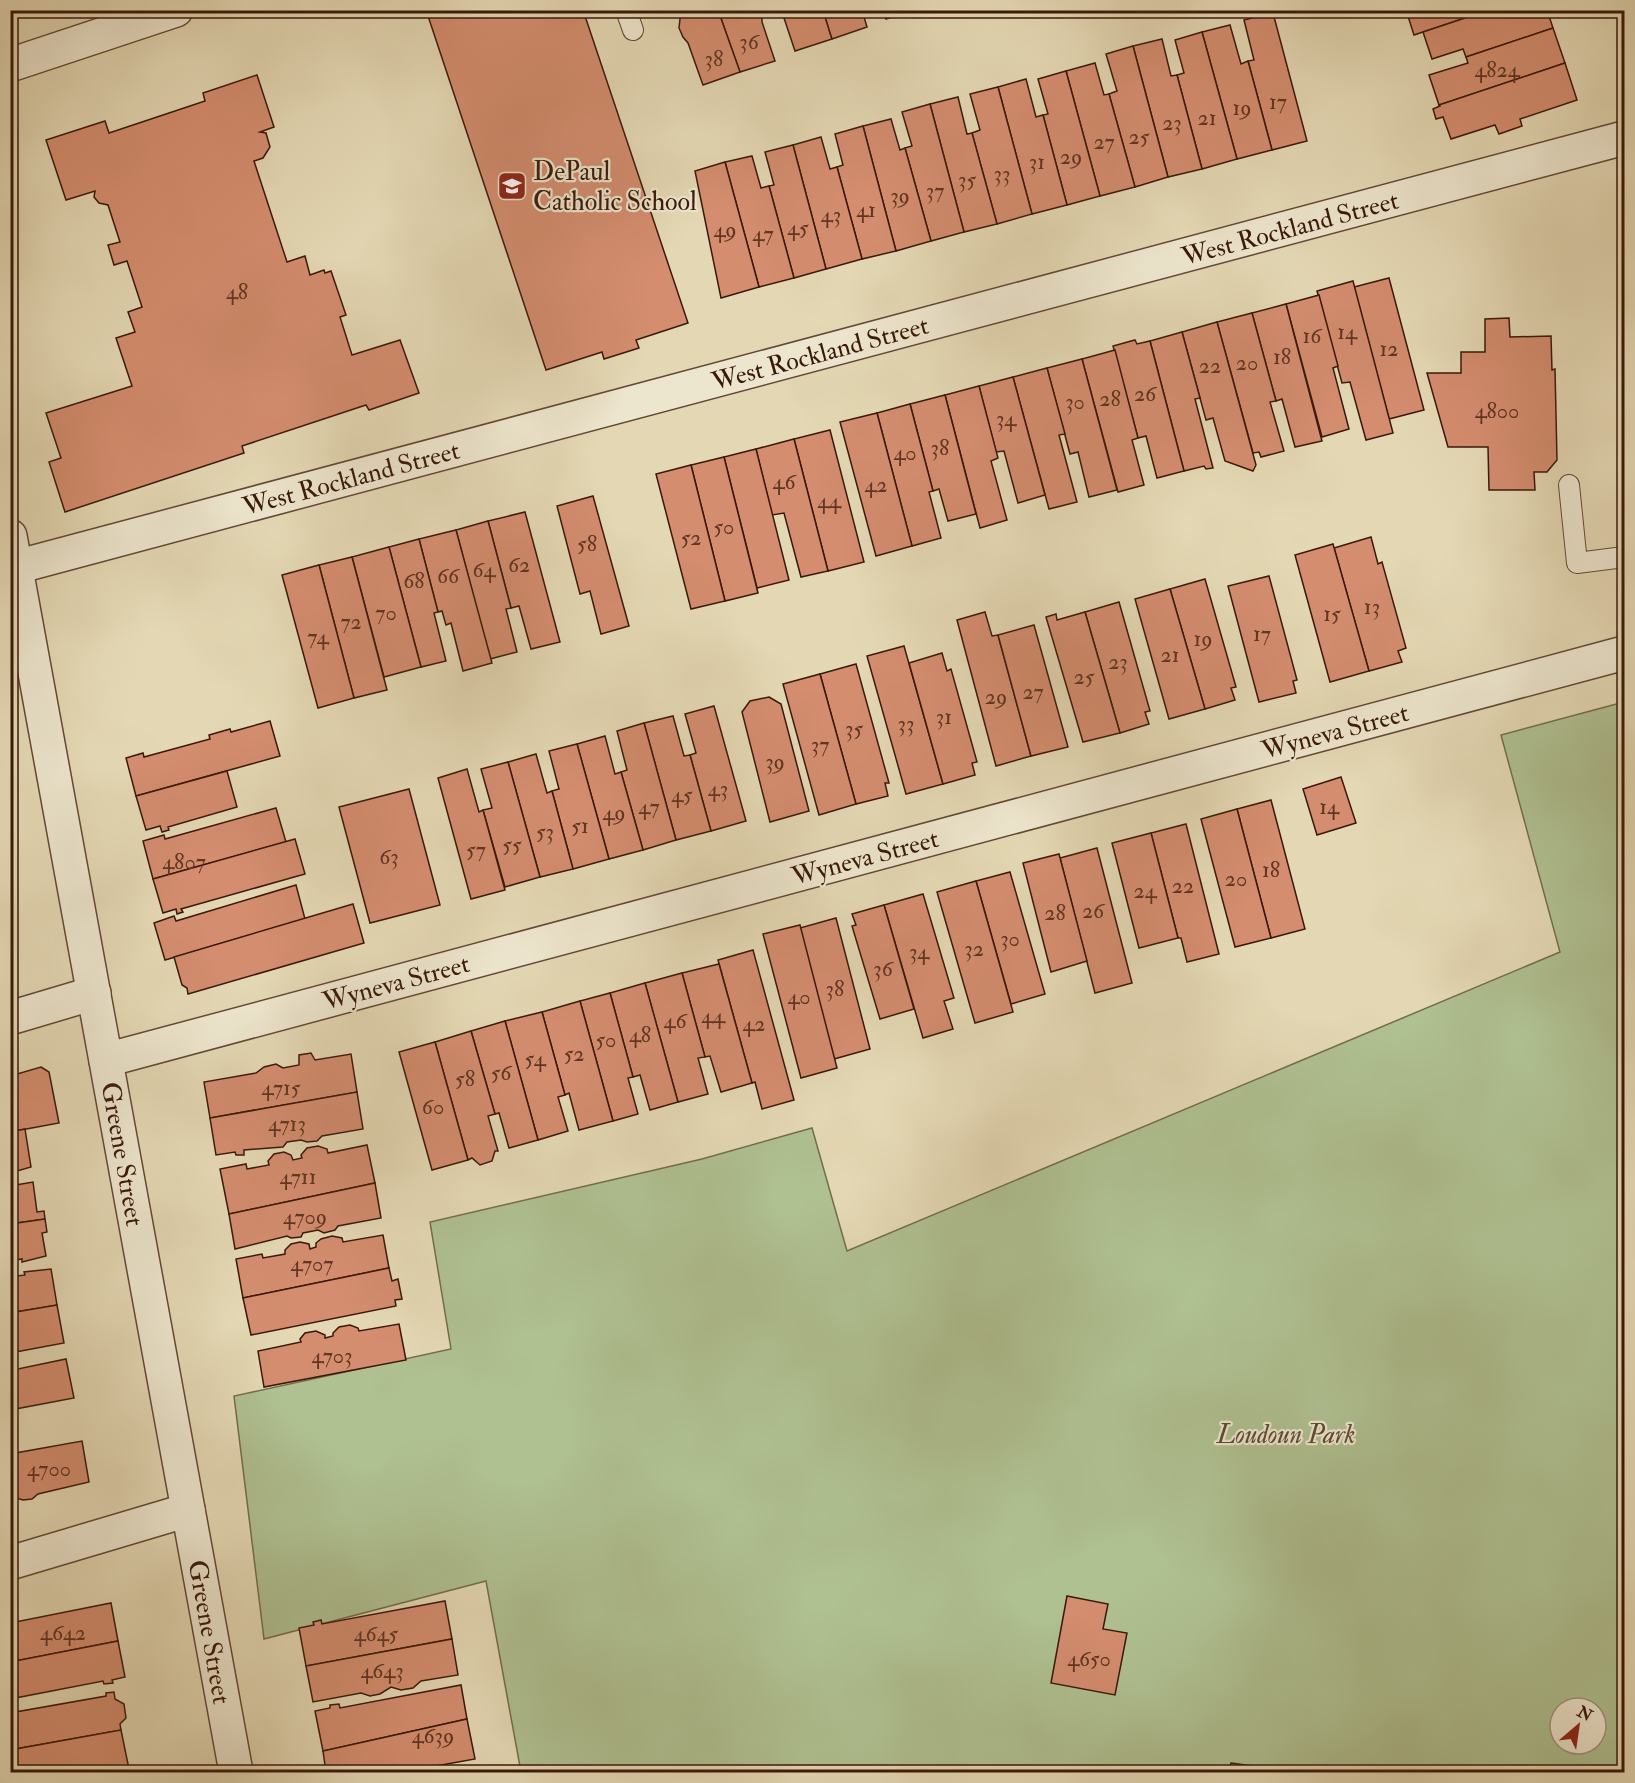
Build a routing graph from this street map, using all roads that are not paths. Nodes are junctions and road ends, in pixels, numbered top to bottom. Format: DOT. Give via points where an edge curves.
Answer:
graph roads {
  1 [pos="176,10"];
  2 [pos="626,10"];
  3 [pos="633,30"];
  4 [pos="10,65"];
  5 [pos="1624,138"];
  6 [pos="1569,485"];
  7 [pos="10,536"];
  8 [pos="1624,557"];
  9 [pos="16,567"];
  10 [pos="1624,653"];
  11 [pos="94,993"];
  12 [pos="10,1018"];
  13 [pos="106,1060"];
  14 [pos="188,1510"];
  15 [pos="10,1563"];
  16 [pos="236,1773"];
  1 -- 4 [label="street"];
  2 -- 3 [label="lane"];
  5 -- 9 [label="street, West Rockland Street"];
  6 -- 8 [label="lane" via="1577,563"];
  7 -- 9 [label="street, Greene Street"];
  9 -- 11 [label="street, Greene Street"];
  10 -- 13 [label="street, Wyneva Street"];
  11 -- 12 [label="street"];
  11 -- 13 [label="street, Greene Street"];
  13 -- 14 [label="street, Greene Street"];
  14 -- 15 [label="street"];
  14 -- 16 [label="street, Greene Street"];
}
